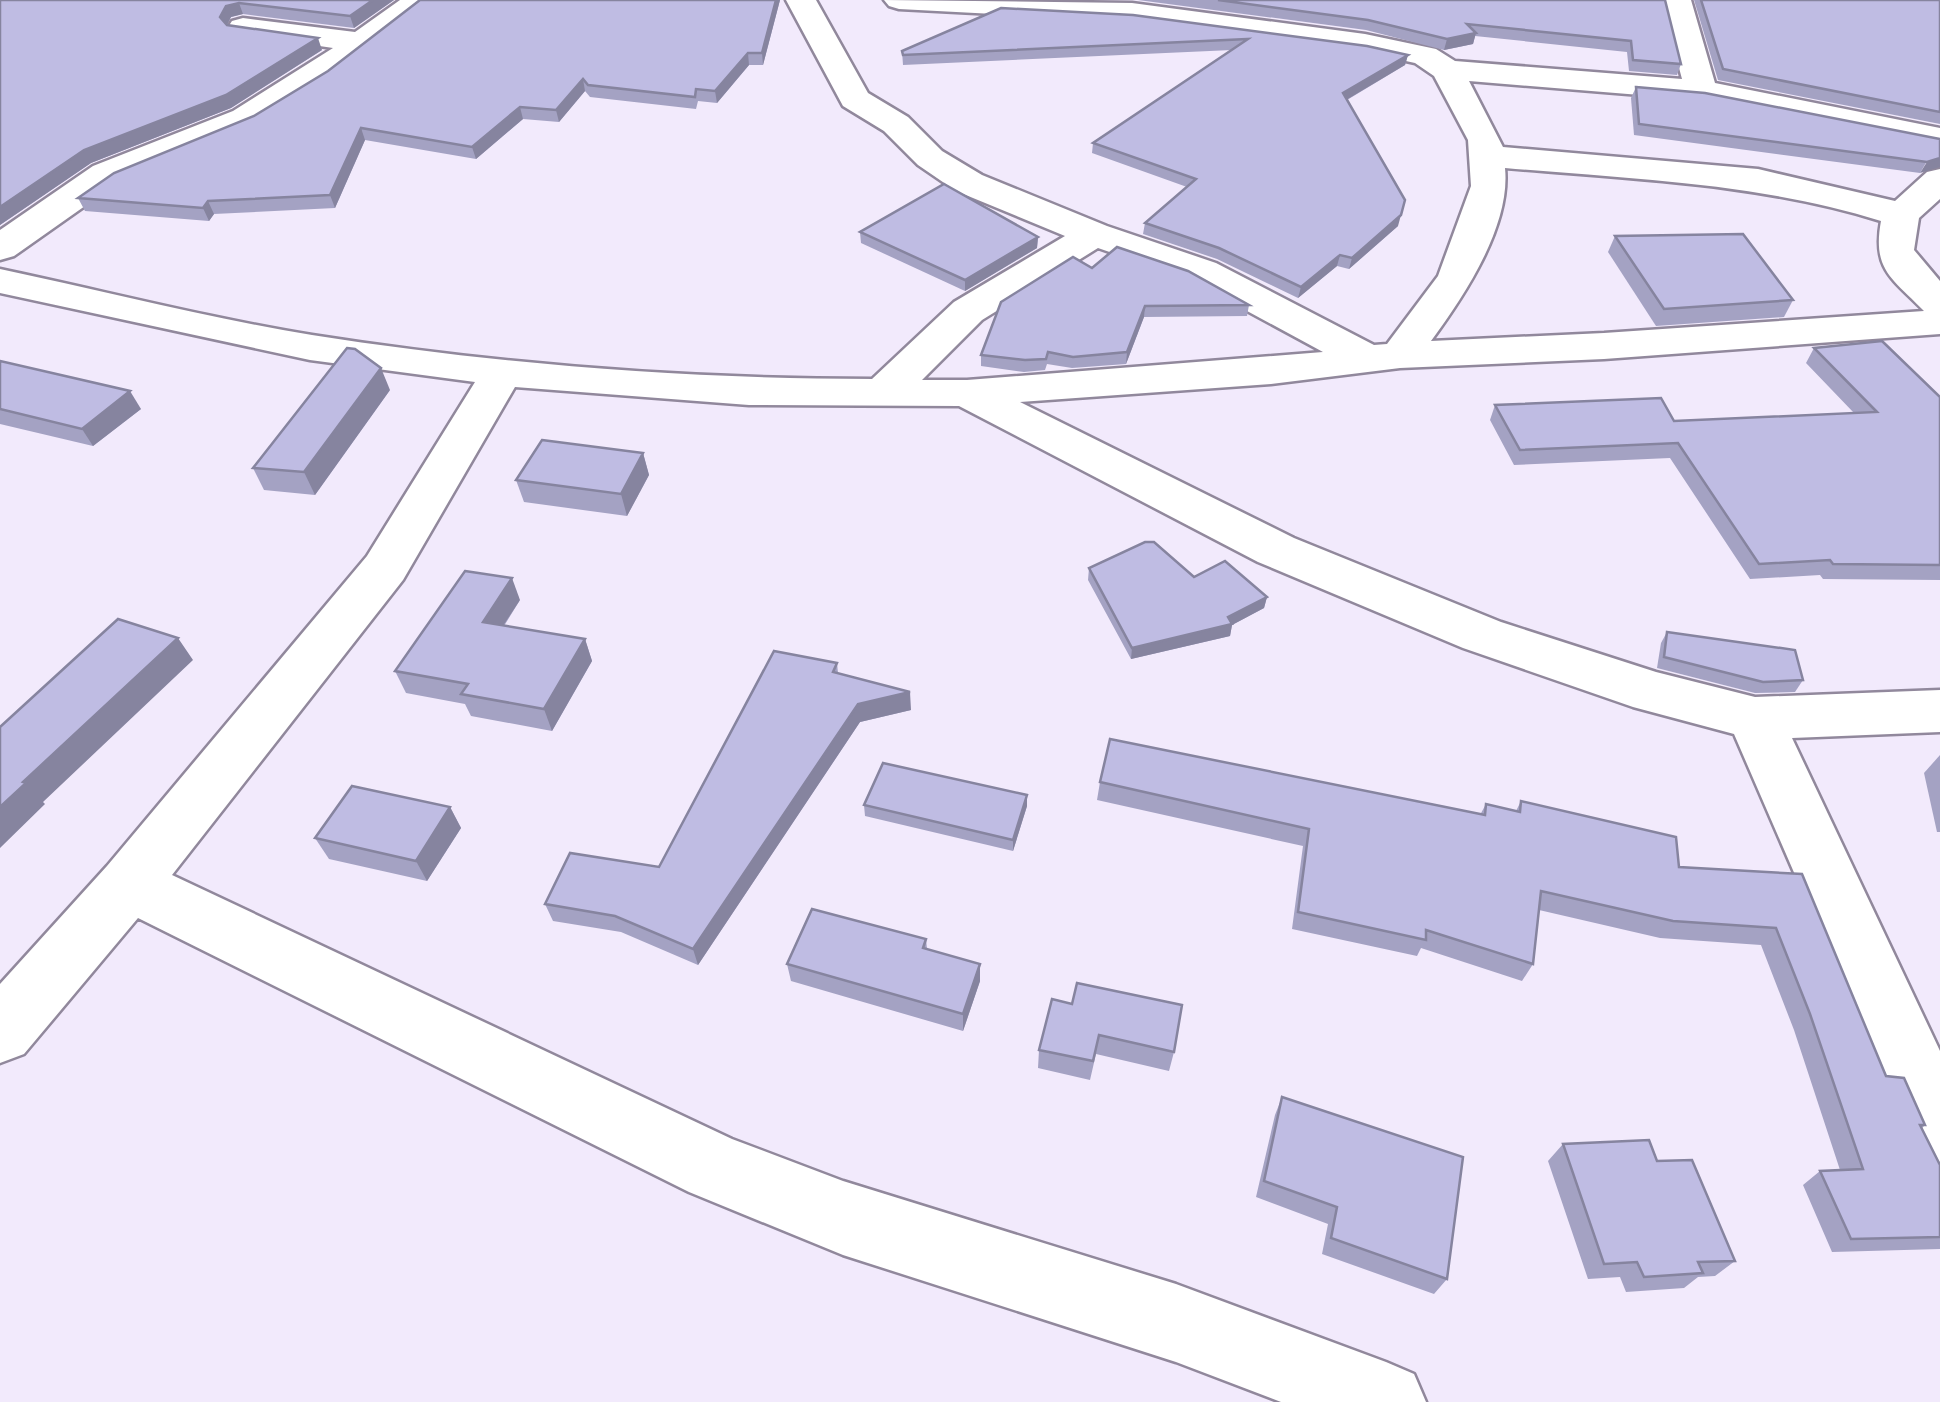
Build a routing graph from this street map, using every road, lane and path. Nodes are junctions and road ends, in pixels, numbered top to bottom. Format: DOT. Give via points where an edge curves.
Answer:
graph roads {
  1 [pos="419,0"];
  2 [pos="802,0"];
  3 [pos="899,0"];
  4 [pos="1676,0"];
  5 [pos="243,27"];
  6 [pos="361,42"];
  7 [pos="1448,70"];
  8 [pos="1701,90"];
  9 [pos="1940,138"];
  10 [pos="1488,156"];
  11 [pos="1940,180"];
  12 [pos="1901,214"];
  13 [pos="1094,234"];
  14 [pos="0,248"];
  15 [pos="0,281"];
  16 [pos="1940,304"];
  17 [pos="1940,322"];
  18 [pos="1384,357"];
  19 [pos="502,373"];
  20 [pos="884,392"];
  21 [pos="967,393"];
  22 [pos="1940,711"];
  23 [pos="1755,718"];
  24 [pos="129,884"];
  25 [pos="0,1032"];
  26 [pos="1940,1128"];
  27 [pos="1386,1402"];
  1 -- 6 [label="street"];
  2 -- 13 [label="street" via="854,98 969,182"];
  3 -- 7 [label="street" via="1132,12 1364,43 1425,56"];
  4 -- 8 [label="street"];
  5 -- 6 [label="street"];
  6 -- 14 [label="street" via="245,118 106,174"];
  7 -- 8 [label="street"];
  7 -- 10 [label="street"];
  8 -- 9 [label="street"];
  10 -- 12 [label="street" via="1758,180"];
  10 -- 18 [label="street" via="1489,186 1457,278"];
  11 -- 12 [label="street"];
  12 -- 16 [label="street" via="1895,250"];
  13 -- 18 [label="street" via="1202,271"];
  13 -- 20 [label="street" via="968,310"];
  15 -- 19 [label="street" via="310,347"];
  17 -- 18 [label="street"];
  18 -- 21 [label="street"];
  19 -- 20 [label="street" via="749,392"];
  19 -- 24 [label="street" via="385,568"];
  20 -- 21 [label="street"];
  21 -- 23 [label="street" via="1276,550 1390,599 1652,692"];
  22 -- 23 [label="street"];
  23 -- 26 [label="street"];
  24 -- 25 [label="street"];
  24 -- 27 [label="street" via="714,1167 843,1218 1176,1323"];
}
